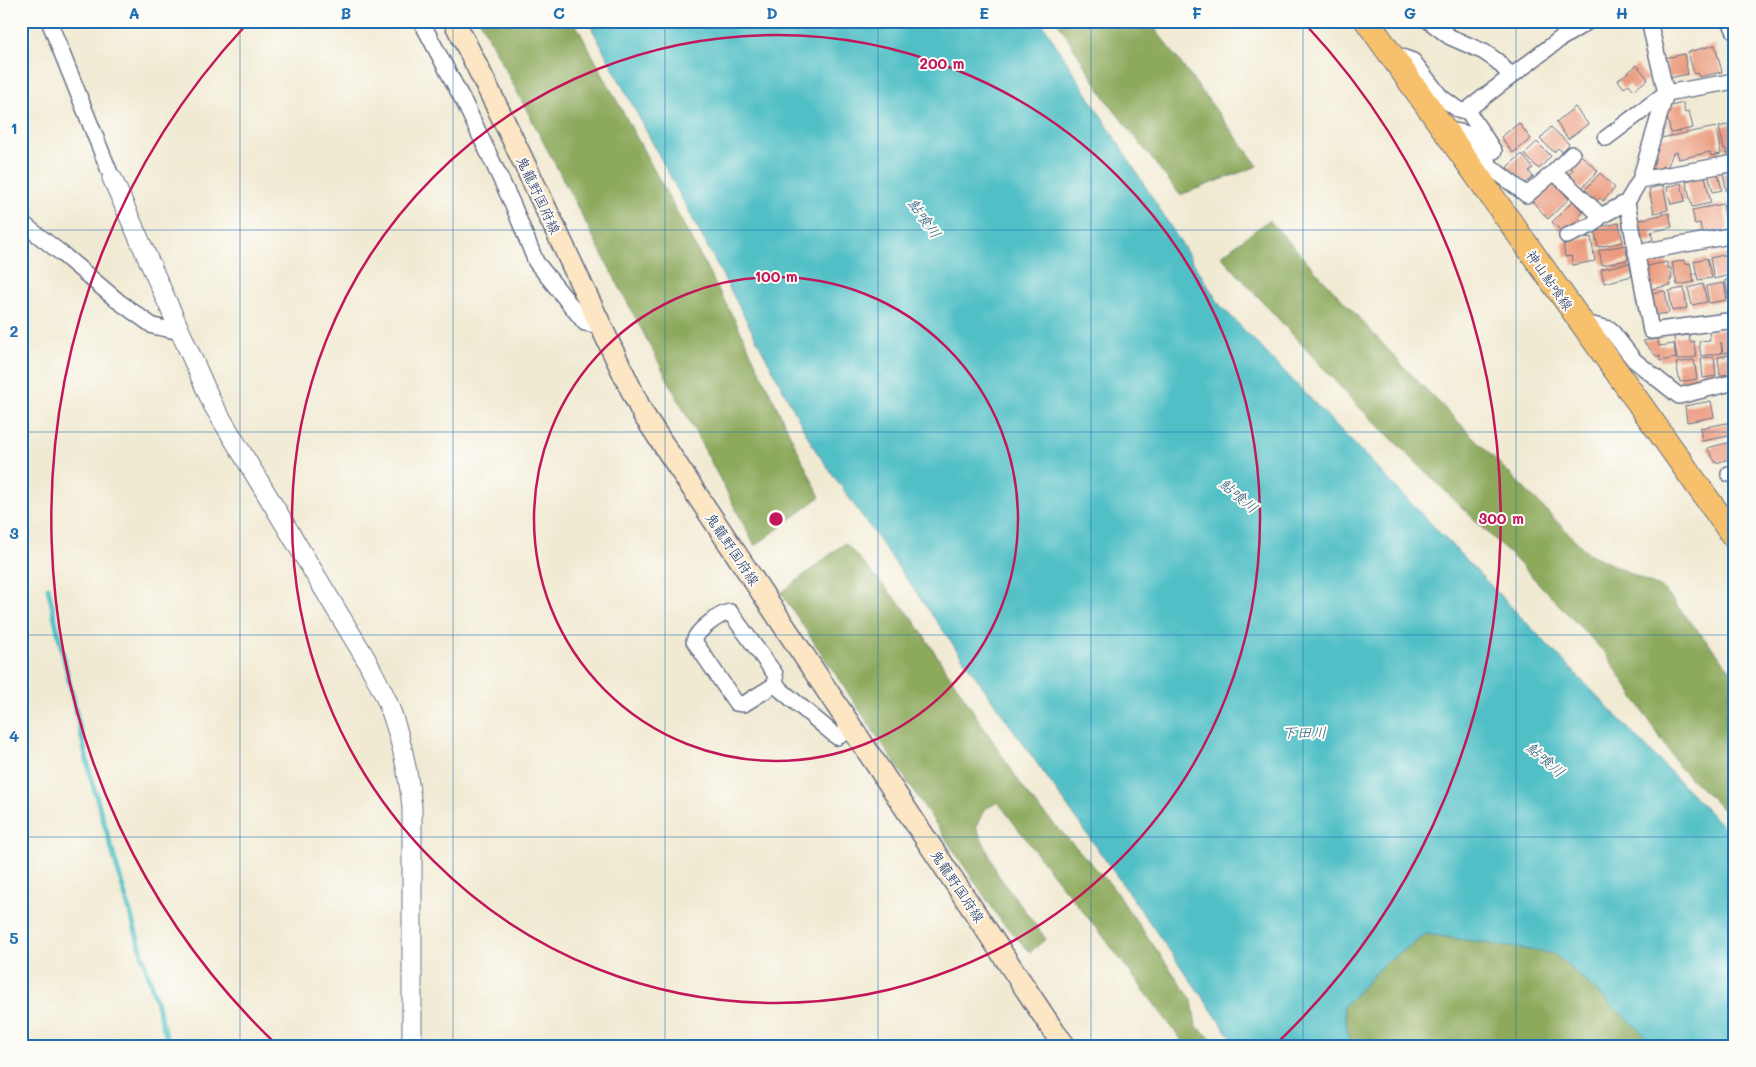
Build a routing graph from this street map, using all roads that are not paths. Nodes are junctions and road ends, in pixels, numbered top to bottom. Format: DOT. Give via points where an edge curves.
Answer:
graph roads {
  1 [pos="49,21"];
  2 [pos="421,21"];
  3 [pos="454,21"];
  4 [pos="1367,21"];
  5 [pos="1429,21"];
  6 [pos="1589,21"];
  7 [pos="1649,21"];
  8 [pos="1730,21"];
  9 [pos="1735,32"];
  10 [pos="1391,53"];
  11 [pos="1511,76"];
  12 [pos="1735,81"];
  13 [pos="1666,93"];
  14 [pos="1468,110"];
  15 [pos="1444,129"];
  16 [pos="1606,138"];
  17 [pos="1494,151"];
  18 [pos="1572,154"];
  19 [pos="1735,163"];
  20 [pos="1554,172"];
  21 [pos="112,178"];
  22 [pos="1640,180"];
  23 [pos="1627,202"];
  24 [pos="1601,216"];
  25 [pos="21,222"];
  26 [pos="1735,235"];
  27 [pos="1567,236"];
  28 [pos="1636,253"];
  29 [pos="1735,320"];
  30 [pos="1580,322"];
  31 [pos="600,326"];
  32 [pos="180,332"];
  33 [pos="1735,382"];
  34 [pos="1735,538"];
  35 [pos="776,684"];
  36 [pos="853,728"];
  37 [pos="412,1046"];
  38 [pos="1066,1046"];
  1 -- 21 [label="street"];
  2 -- 31 [label="street" via="465,104 536,262 585,323"];
  3 -- 31 [label="main road, 鬼籠野国府線" via="509,130"];
  4 -- 10 [label="main road, 神山鮎喰線"];
  5 -- 11 [label="street" via="1450,37 1484,52"];
  6 -- 11 [label="street"];
  7 -- 13 [label="street"];
  8 -- 9 [label="street"];
  10 -- 14 [label="street" via="1413,61 1441,98 1460,111"];
  10 -- 15 [label="main road, 神山鮎喰線"];
  11 -- 14 [label="street"];
  12 -- 13 [label="street"];
  13 -- 16 [label="street"];
  13 -- 22 [label="street"];
  14 -- 17 [label="street"];
  15 -- 20 [label="street" via="1464,133 1492,168 1527,195"];
  15 -- 30 [label="main road, 神山鮎喰線"];
  18 -- 20 [label="street"];
  19 -- 22 [label="street"];
  20 -- 24 [label="street"];
  21 -- 32 [label="street"];
  22 -- 23 [label="street"];
  23 -- 24 [label="street"];
  23 -- 28 [label="street"];
  24 -- 27 [label="street" via="1592,225"];
  25 -- 32 [label="street" via="153,326"];
  26 -- 28 [label="street"];
  28 -- 29 [label="street" via="1651,330"];
  30 -- 33 [label="street" via="1610,329 1634,360 1679,396"];
  30 -- 34 [label="main road, 神山鮎喰線"];
  31 -- 36 [label="main road, 鬼籠野国府線" via="643,414"];
  32 -- 37 [label="street" via="213,405 366,659 387,700 399,736 408,771 412,807"];
  35 -- 35 [label="street" via="775,674 730,612 696,635 694,642 736,703 744,704"];
  35 -- 36 [label="street" via="837,737"];
  36 -- 38 [label="main road, 鬼籠野国府線"];
}
